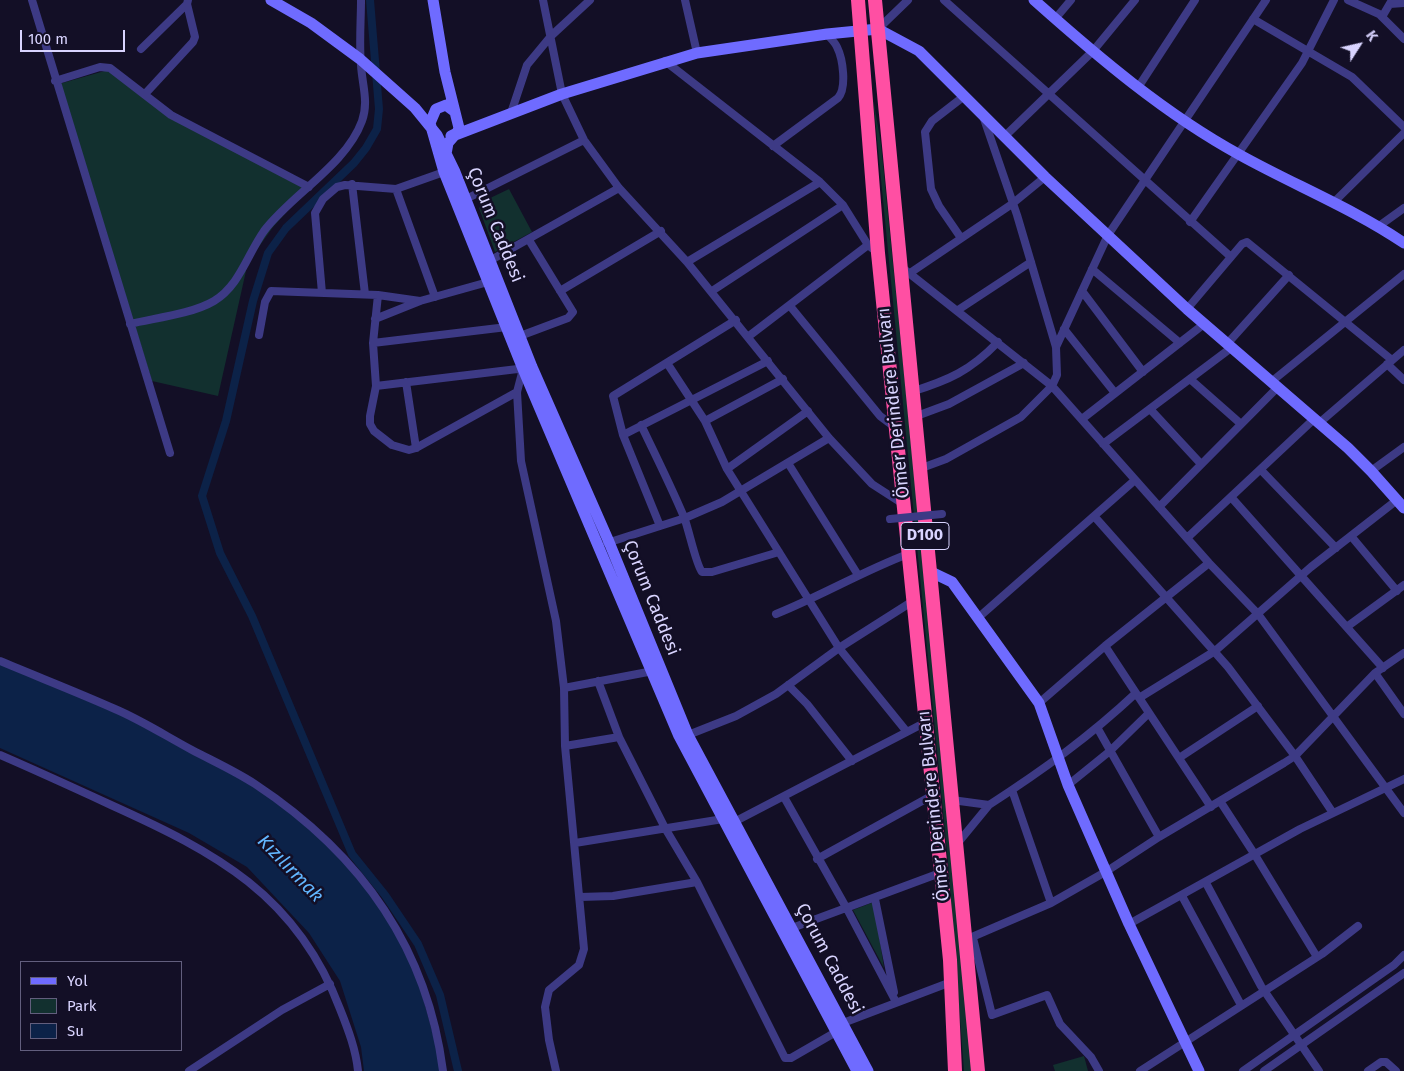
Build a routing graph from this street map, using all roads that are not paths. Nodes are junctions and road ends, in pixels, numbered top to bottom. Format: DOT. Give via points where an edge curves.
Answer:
graph roads {
  1 [pos="32,0"];
  2 [pos="271,0"];
  3 [pos="361,0"];
  4 [pos="433,0"];
  5 [pos="543,0"];
  6 [pos="590,0"];
  7 [pos="685,0"];
  8 [pos="858,0"];
  9 [pos="875,0"];
  10 [pos="908,0"];
  11 [pos="944,0"];
  12 [pos="1034,0"];
  13 [pos="1071,0"];
  14 [pos="1135,0"];
  15 [pos="1195,0"];
  16 [pos="1266,0"];
  17 [pos="1334,0"];
  18 [pos="1348,0"];
  19 [pos="187,2"];
  20 [pos="1391,2"];
  21 [pos="1404,3"];
  22 [pos="1382,17"];
  23 [pos="1055,18"];
  24 [pos="1253,19"];
  25 [pos="878,30"];
  26 [pos="862,31"];
  27 [pos="827,34"];
  28 [pos="551,36"];
  29 [pos="1404,39"];
  30 [pos="141,49"];
  31 [pos="1092,51"];
  32 [pos="1309,51"];
  33 [pos="696,53"];
  34 [pos="360,59"];
  35 [pos="665,61"];
  36 [pos="445,72"];
  37 [pos="55,82"];
  38 [pos="1138,86"];
  39 [pos="1048,93"];
  40 [pos="145,94"];
  41 [pos="562,94"];
  42 [pos="963,97"];
  43 [pos="435,111"];
  44 [pos="454,111"];
  45 [pos="420,113"];
  46 [pos="511,113"];
  47 [pos="983,116"];
  48 [pos="1185,122"];
  49 [pos="430,125"];
  50 [pos="1404,127"];
  51 [pos="460,132"];
  52 [pos="1404,133"];
  53 [pos="437,136"];
  54 [pos="1004,137"];
  55 [pos="584,140"];
  56 [pos="773,146"];
  57 [pos="446,154"];
  58 [pos="1239,155"];
  59 [pos="444,172"];
  60 [pos="1044,176"];
  61 [pos="820,182"];
  62 [pos="1145,182"];
  63 [pos="352,184"];
  64 [pos="309,187"];
  65 [pos="619,188"];
  66 [pos="396,189"];
  67 [pos="466,199"];
  68 [pos="1333,203"];
  69 [pos="1012,204"];
  70 [pos="843,205"];
  71 [pos="1404,208"];
  72 [pos="1190,222"];
  73 [pos="1379,226"];
  74 [pos="661,231"];
  75 [pos="1108,235"];
  76 [pos="961,238"];
  77 [pos="529,240"];
  78 [pos="1404,243"];
  79 [pos="873,249"];
  80 [pos="1231,257"];
  81 [pos="491,260"];
  82 [pos="687,262"];
  83 [pos="1031,262"];
  84 [pos="904,269"];
  85 [pos="1092,270"];
  86 [pos="1404,274"];
  87 [pos="1289,275"];
  88 [pos="488,282"];
  89 [pos="560,291"];
  90 [pos="712,291"];
  91 [pos="1082,291"];
  92 [pos="322,293"];
  93 [pos="365,294"];
  94 [pos="378,295"];
  95 [pos="435,297"];
  96 [pos="420,301"];
  97 [pos="790,306"];
  98 [pos="1187,309"];
  99 [pos="958,310"];
  100 [pos="375,319"];
  101 [pos="736,320"];
  102 [pos="1347,322"];
  103 [pos="130,324"];
  104 [pos="1204,324"];
  105 [pos="507,326"];
  106 [pos="1064,329"];
  107 [pos="259,335"];
  108 [pos="520,336"];
  109 [pos="749,336"];
  110 [pos="998,342"];
  111 [pos="372,343"];
  112 [pos="1180,343"];
  113 [pos="1229,346"];
  114 [pos="1056,347"];
  115 [pos="1404,350"];
  116 [pos="768,361"];
  117 [pos="1390,362"];
  118 [pos="667,363"];
  119 [pos="1024,363"];
  120 [pos="528,368"];
  121 [pos="1143,372"];
  122 [pos="783,379"];
  123 [pos="1190,379"];
  124 [pos="1404,380"];
  125 [pos="406,382"];
  126 [pos="1274,385"];
  127 [pos="376,386"];
  128 [pos="1052,386"];
  129 [pos="517,392"];
  130 [pos="911,392"];
  131 [pos="1115,393"];
  132 [pos="692,401"];
  133 [pos="1150,409"];
  134 [pos="808,412"];
  135 [pos="914,417"];
  136 [pos="1082,420"];
  137 [pos="705,421"];
  138 [pos="1316,422"];
  139 [pos="1241,424"];
  140 [pos="641,425"];
  141 [pos="896,428"];
  142 [pos="623,435"];
  143 [pos="829,438"];
  144 [pos="1103,444"];
  145 [pos="1404,447"];
  146 [pos="416,448"];
  147 [pos="170,453"];
  148 [pos="788,462"];
  149 [pos="1201,464"];
  150 [pos="727,469"];
  151 [pos="919,469"];
  152 [pos="1260,470"];
  153 [pos="1371,470"];
  154 [pos="1136,480"];
  155 [pos="741,491"];
  156 [pos="1231,497"];
  157 [pos="903,504"];
  158 [pos="1401,504"];
  159 [pos="1159,506"];
  160 [pos="942,514"];
  161 [pos="1094,516"];
  162 [pos="685,518"];
  163 [pos="890,519"];
  164 [pos="660,526"];
  165 [pos="1351,536"];
  166 [pos="1187,538"];
  167 [pos="605,544"];
  168 [pos="1336,548"];
  169 [pos="779,552"];
  170 [pos="908,554"];
  171 [pos="1209,563"];
  172 [pos="928,571"];
  173 [pos="1302,575"];
  174 [pos="858,576"];
  175 [pos="1404,585"];
  176 [pos="1397,591"];
  177 [pos="1167,597"];
  178 [pos="809,601"];
  179 [pos="913,601"];
  180 [pos="776,614"];
  181 [pos="1258,614"];
  182 [pos="978,616"];
  183 [pos="1348,626"];
  184 [pos="1105,646"];
  185 [pos="839,648"];
  186 [pos="1214,651"];
  187 [pos="1404,653"];
  188 [pos="0,661"];
  189 [pos="1383,668"];
  190 [pos="653,671"];
  191 [pos="1375,673"];
  192 [pos="598,681"];
  193 [pos="788,685"];
  194 [pos="564,688"];
  195 [pos="1137,695"];
  196 [pos="1039,703"];
  197 [pos="1258,706"];
  198 [pos="1149,713"];
  199 [pos="1404,714"];
  200 [pos="1334,717"];
  201 [pos="926,722"];
  202 [pos="1098,729"];
  203 [pos="907,732"];
  204 [pos="688,735"];
  205 [pos="619,737"];
  206 [pos="565,746"];
  207 [pos="1110,751"];
  208 [pos="0,755"];
  209 [pos="1294,756"];
  210 [pos="1179,758"];
  211 [pos="1058,759"];
  212 [pos="852,761"];
  213 [pos="1404,779"];
  214 [pos="1068,785"];
  215 [pos="1386,788"];
  216 [pos="1012,790"];
  217 [pos="933,795"];
  218 [pos="784,797"];
  219 [pos="952,800"];
  220 [pos="1220,801"];
  221 [pos="989,805"];
  222 [pos="1211,807"];
  223 [pos="1333,813"];
  224 [pos="1404,813"];
  225 [pos="729,821"];
  226 [pos="665,828"];
  227 [pos="1159,838"];
  228 [pos="575,843"];
  229 [pos="957,844"];
  230 [pos="1255,855"];
  231 [pos="817,859"];
  232 [pos="1108,871"];
  233 [pos="940,873"];
  234 [pos="697,882"];
  235 [pos="1206,883"];
  236 [pos="1182,896"];
  237 [pos="580,897"];
  238 [pos="875,899"];
  239 [pos="1051,902"];
  240 [pos="848,909"];
  241 [pos="1129,924"];
  242 [pos="1358,926"];
  243 [pos="792,928"];
  244 [pos="969,939"];
  245 [pos="1404,955"];
  246 [pos="1317,957"];
  247 [pos="1404,973"];
  248 [pos="951,982"];
  249 [pos="330,984"];
  250 [pos="1265,992"];
  251 [pos="896,1002"];
  252 [pos="1242,1005"];
  253 [pos="840,1027"];
  254 [pos="1294,1035"];
  255 [pos="1186,1044"];
  256 [pos="1302,1044"];
  257 [pos="189,1071"];
  258 [pos="358,1071"];
  259 [pos="443,1071"];
  260 [pos="556,1071"];
  261 [pos="858,1071"];
  262 [pos="868,1071"];
  263 [pos="955,1071"];
  264 [pos="978,1071"];
  265 [pos="1099,1071"];
  266 [pos="1140,1071"];
  267 [pos="1199,1071"];
  268 [pos="1243,1071"];
  269 [pos="1264,1071"];
  270 [pos="1319,1071"];
  271 [pos="1368,1071"];
  272 [pos="1396,1071"];
  1 -- 37 [label="street"];
  2 -- 34 [label="street, Çorum Caddesi" via="311,23"];
  3 -- 34 [label="street"];
  4 -- 36 [label="street"];
  5 -- 28 [label="street"];
  6 -- 28 [label="street"];
  7 -- 33 [label="street"];
  8 -- 26 [label="highway, Ömer Derindere Bulvarı / D100"];
  9 -- 25 [label="highway, Ömer Derindere Bulvarı / D100"];
  10 -- 25 [label="street"];
  11 -- 39 [label="street"];
  12 -- 23 [label="street"];
  13 -- 23 [label="street"];
  14 -- 31 [label="street"];
  15 -- 38 [label="street"];
  16 -- 24 [label="street"];
  17 -- 32 [label="street"];
  18 -- 22 [label="street"];
  19 -- 30 [label="street"];
  19 -- 40 [label="street" via="193,42"];
  20 -- 21 [label="street"];
  20 -- 22 [label="street"];
  22 -- 29 [label="street"];
  23 -- 31 [label="street"];
  24 -- 32 [label="street"];
  24 -- 48 [label="street"];
  25 -- 26 [label="street"];
  25 -- 42 [label="street" via="919,51"];
  25 -- 84 [label="highway, Ömer Derindere Bulvarı / D100"];
  26 -- 27 [label="street"];
  26 -- 79 [label="highway, Ömer Derindere Bulvarı / D100"];
  27 -- 33 [label="street"];
  27 -- 56 [label="street" via="840,55 842,92"];
  28 -- 41 [label="street"];
  28 -- 46 [label="street" via="526,65"];
  31 -- 38 [label="street"];
  31 -- 39 [label="street"];
  32 -- 50 [label="street" via="1352,77"];
  32 -- 58 [label="street"];
  33 -- 35 [label="street"];
  34 -- 45 [label="street, Çorum Caddesi"];
  34 -- 64 [label="street" via="365,104 362,122 342,152"];
  35 -- 41 [label="street"];
  35 -- 56 [label="street"];
  36 -- 43 [label="street" via="443,96"];
  36 -- 44 [label="street"];
  37 -- 40 [label="street" via="105,66"];
  37 -- 103 [label="street"];
  38 -- 48 [label="street"];
  39 -- 54 [label="street"];
  39 -- 62 [label="street"];
  40 -- 64 [label="street" via="170,115"];
  41 -- 46 [label="street"];
  41 -- 55 [label="street"];
  42 -- 47 [label="street"];
  42 -- 76 [label="street" via="932,121 924,132 931,189"];
  43 -- 44 [label="street" via="445,105"];
  43 -- 45 [label="street"];
  43 -- 49 [label="street"];
  44 -- 51 [label="street"];
  45 -- 49 [label="street, Çorum Caddesi"];
  46 -- 51 [label="street"];
  47 -- 54 [label="street"];
  47 -- 69 [label="street"];
  48 -- 58 [label="street"];
  48 -- 62 [label="street"];
  49 -- 53 [label="street, Çorum Caddesi"];
  49 -- 59 [label="street, Çorum Caddesi"];
  51 -- 53 [label="street"];
  51 -- 57 [label="street" via="448,143"];
  52 -- 68 [label="street"];
  53 -- 57 [label="street, Çorum Caddesi"];
  54 -- 60 [label="street"];
  55 -- 65 [label="street"];
  55 -- 67 [label="street"];
  56 -- 61 [label="street"];
  57 -- 67 [label="street, Çorum Caddesi"];
  58 -- 68 [label="street"];
  58 -- 72 [label="street"];
  59 -- 66 [label="street"];
  59 -- 88 [label="street, Çorum Caddesi"];
  60 -- 69 [label="street"];
  60 -- 75 [label="street"];
  61 -- 70 [label="street"];
  61 -- 82 [label="street"];
  62 -- 72 [label="street"];
  62 -- 75 [label="street"];
  63 -- 66 [label="street"];
  63 -- 92 [label="street" via="337,188 316,208"];
  63 -- 93 [label="street"];
  64 -- 103 [label="street" via="265,230 237,280 222,295 203,306"];
  65 -- 74 [label="street"];
  65 -- 77 [label="street"];
  66 -- 95 [label="street"];
  67 -- 81 [label="street, Çorum Caddesi"];
  68 -- 73 [label="street"];
  69 -- 76 [label="street"];
  69 -- 83 [label="street"];
  70 -- 79 [label="street"];
  70 -- 90 [label="street"];
  71 -- 73 [label="street"];
  72 -- 80 [label="street"];
  73 -- 78 [label="street"];
  74 -- 82 [label="street"];
  74 -- 89 [label="street"];
  75 -- 85 [label="street"];
  75 -- 98 [label="street"];
  76 -- 84 [label="street"];
  77 -- 81 [label="street"];
  77 -- 89 [label="street"];
  79 -- 97 [label="street"];
  79 -- 141 [label="highway, Ömer Derindere Bulvarı / D100"];
  80 -- 87 [label="street" via="1247,242"];
  80 -- 98 [label="street"];
  81 -- 108 [label="street, Çorum Caddesi"];
  82 -- 90 [label="street"];
  83 -- 99 [label="street"];
  83 -- 114 [label="street"];
  84 -- 99 [label="street"];
  84 -- 130 [label="highway, Ömer Derindere Bulvarı / D100"];
  85 -- 91 [label="street"];
  85 -- 112 [label="street"];
  86 -- 102 [label="street"];
  87 -- 102 [label="street"];
  87 -- 113 [label="street"];
  88 -- 95 [label="street"];
  88 -- 105 [label="street, Çorum Caddesi"];
  89 -- 108 [label="street" via="572,309 572,315"];
  90 -- 101 [label="street"];
  91 -- 106 [label="street"];
  91 -- 121 [label="street"];
  92 -- 93 [label="street"];
  92 -- 107 [label="street" via="271,291 265,302"];
  93 -- 94 [label="street"];
  94 -- 96 [label="street"];
  94 -- 100 [label="street"];
  95 -- 96 [label="street"];
  96 -- 100 [label="street"];
  97 -- 109 [label="street"];
  97 -- 141 [label="street" via="880,416"];
  98 -- 104 [label="street"];
  99 -- 110 [label="street"];
  100 -- 111 [label="street"];
  101 -- 109 [label="street"];
  101 -- 118 [label="street"];
  102 -- 117 [label="street"];
  102 -- 126 [label="street"];
  103 -- 147 [label="street"];
  104 -- 112 [label="street"];
  104 -- 113 [label="street"];
  105 -- 111 [label="street"];
  105 -- 120 [label="street, Çorum Caddesi"];
  106 -- 114 [label="street"];
  106 -- 131 [label="street"];
  108 -- 120 [label="street, Çorum Caddesi"];
  109 -- 116 [label="street"];
  110 -- 119 [label="street"];
  110 -- 130 [label="street" via="957,376"];
  111 -- 127 [label="street"];
  112 -- 121 [label="street"];
  113 -- 123 [label="street"];
  113 -- 126 [label="street"];
  114 -- 128 [label="street" via="1057,375"];
  115 -- 117 [label="street"];
  116 -- 122 [label="street"];
  116 -- 132 [label="street"];
  117 -- 124 [label="street"];
  117 -- 138 [label="street"];
  118 -- 132 [label="street"];
  118 -- 142 [label="street" via="613,396"];
  119 -- 128 [label="street"];
  119 -- 135 [label="street" via="949,404"];
  120 -- 125 [label="street"];
  120 -- 129 [label="street"];
  120 -- 167 [label="street, Çorum Caddesi"];
  121 -- 131 [label="street"];
  122 -- 134 [label="street"];
  122 -- 137 [label="street"];
  123 -- 133 [label="street"];
  123 -- 139 [label="street"];
  125 -- 127 [label="street"];
  125 -- 146 [label="street"];
  126 -- 138 [label="street"];
  126 -- 139 [label="street"];
  127 -- 146 [label="street" via="370,416 374,431 392,445 409,450"];
  128 -- 136 [label="street"];
  128 -- 151 [label="street" via="1021,417 946,459"];
  129 -- 146 [label="street"];
  129 -- 194 [label="street" via="521,461 556,621"];
  130 -- 135 [label="highway, Ömer Derindere Bulvarı / D100"];
  131 -- 136 [label="street"];
  132 -- 137 [label="street"];
  132 -- 140 [label="street"];
  133 -- 144 [label="street"];
  133 -- 149 [label="street"];
  134 -- 143 [label="street"];
  134 -- 150 [label="street"];
  135 -- 151 [label="highway, Ömer Derindere Bulvarı / D100"];
  136 -- 144 [label="street"];
  137 -- 150 [label="street"];
  138 -- 152 [label="street"];
  138 -- 153 [label="street"];
  139 -- 149 [label="street"];
  140 -- 142 [label="street"];
  140 -- 162 [label="street"];
  141 -- 157 [label="highway, Ömer Derindere Bulvarı / D100"];
  142 -- 164 [label="street"];
  143 -- 148 [label="street"];
  143 -- 157 [label="street" via="872,484"];
  144 -- 154 [label="street"];
  145 -- 153 [label="street"];
  148 -- 155 [label="street"];
  148 -- 174 [label="street"];
  149 -- 159 [label="street"];
  150 -- 155 [label="street"];
  151 -- 172 [label="highway, Ömer Derindere Bulvarı / D100"];
  152 -- 156 [label="street"];
  152 -- 168 [label="street"];
  153 -- 158 [label="street"];
  154 -- 159 [label="street"];
  154 -- 161 [label="street"];
  155 -- 162 [label="street"];
  155 -- 169 [label="street"];
  156 -- 166 [label="street"];
  156 -- 173 [label="street"];
  157 -- 170 [label="highway, Ömer Derindere Bulvarı / D100"];
  158 -- 165 [label="street"];
  159 -- 166 [label="street"];
  160 -- 163 [label="street, bridge"];
  161 -- 177 [label="street"];
  161 -- 182 [label="street"];
  162 -- 164 [label="street"];
  162 -- 169 [label="street" via="699,568 705,573"];
  164 -- 167 [label="street"];
  165 -- 168 [label="street"];
  165 -- 176 [label="street"];
  166 -- 171 [label="street"];
  167 -- 190 [label="street, Çorum Caddesi"];
  167 -- 204 [label="street, Çorum Caddesi"];
  168 -- 173 [label="street"];
  169 -- 178 [label="street"];
  170 -- 174 [label="street"];
  170 -- 179 [label="highway, Ömer Derindere Bulvarı / D100"];
  171 -- 177 [label="street"];
  171 -- 181 [label="street"];
  172 -- 182 [label="street" via="952,582"];
  172 -- 219 [label="highway, Ömer Derindere Bulvarı / D100"];
  173 -- 181 [label="street"];
  173 -- 183 [label="street"];
  174 -- 178 [label="street"];
  175 -- 176 [label="street"];
  176 -- 183 [label="street"];
  177 -- 184 [label="street"];
  177 -- 186 [label="street"];
  178 -- 180 [label="street"];
  178 -- 185 [label="street"];
  179 -- 185 [label="street"];
  179 -- 201 [label="highway, Ömer Derindere Bulvarı / D100"];
  181 -- 186 [label="street"];
  181 -- 200 [label="street"];
  182 -- 196 [label="street"];
  183 -- 189 [label="street"];
  184 -- 195 [label="street"];
  184 -- 196 [label="street"];
  185 -- 193 [label="street"];
  185 -- 203 [label="street"];
  186 -- 195 [label="street"];
  186 -- 197 [label="street"];
  187 -- 189 [label="street"];
  188 -- 259 [label="street" via="117,709 252,782 327,839 373,893 407,948 428,1002"];
  189 -- 191 [label="street"];
  190 -- 192 [label="street"];
  190 -- 225 [label="street, Çorum Caddesi" via="679,736"];
  191 -- 199 [label="street"];
  191 -- 200 [label="street"];
  192 -- 194 [label="street"];
  192 -- 205 [label="street"];
  193 -- 204 [label="street" via="736,716"];
  193 -- 212 [label="street"];
  194 -- 206 [label="street"];
  195 -- 198 [label="street"];
  195 -- 202 [label="street"];
  196 -- 211 [label="street"];
  197 -- 209 [label="street"];
  197 -- 210 [label="street"];
  198 -- 207 [label="street"];
  198 -- 210 [label="street"];
  200 -- 209 [label="street"];
  200 -- 215 [label="street"];
  201 -- 203 [label="street"];
  201 -- 217 [label="highway, Ömer Derindere Bulvarı / D100"];
  202 -- 207 [label="street"];
  202 -- 211 [label="street"];
  203 -- 212 [label="street"];
  204 -- 225 [label="street, Çorum Caddesi"];
  205 -- 206 [label="street"];
  205 -- 226 [label="street"];
  206 -- 228 [label="street"];
  207 -- 214 [label="street"];
  207 -- 227 [label="street"];
  208 -- 249 [label="street" via="152,823 234,868 282,913"];
  209 -- 220 [label="street"];
  209 -- 223 [label="street"];
  210 -- 222 [label="street"];
  211 -- 214 [label="street"];
  211 -- 216 [label="street"];
  212 -- 218 [label="street"];
  213 -- 215 [label="street"];
  214 -- 232 [label="street"];
  215 -- 223 [label="street"];
  215 -- 224 [label="street"];
  216 -- 221 [label="street"];
  216 -- 239 [label="street"];
  217 -- 231 [label="street"];
  217 -- 233 [label="highway, Ömer Derindere Bulvarı / D100"];
  218 -- 225 [label="street"];
  218 -- 231 [label="street"];
  219 -- 221 [label="street"];
  219 -- 229 [label="highway, Ömer Derindere Bulvarı / D100"];
  220 -- 222 [label="street"];
  220 -- 230 [label="street"];
  221 -- 229 [label="street"];
  222 -- 227 [label="street"];
  223 -- 230 [label="street"];
  225 -- 226 [label="street"];
  225 -- 243 [label="street, Çorum Caddesi"];
  225 -- 253 [label="street, Çorum Caddesi"];
  226 -- 228 [label="street"];
  226 -- 234 [label="street"];
  227 -- 232 [label="street"];
  228 -- 237 [label="street"];
  229 -- 244 [label="highway, Ömer Derindere Bulvarı / D100"];
  230 -- 235 [label="street"];
  230 -- 246 [label="street"];
  231 -- 240 [label="street"];
  232 -- 239 [label="street"];
  232 -- 241 [label="street"];
  233 -- 238 [label="street"];
  233 -- 248 [label="highway, Ömer Derindere Bulvarı / D100"];
  234 -- 237 [label="street" via="613,896"];
  234 -- 253 [label="street" via="785,1058 792,1058"];
  235 -- 236 [label="street"];
  235 -- 250 [label="street"];
  236 -- 241 [label="street"];
  236 -- 252 [label="street"];
  237 -- 260 [label="street" via="584,949 579,965 550,990 545,1007 548,1040"];
  238 -- 240 [label="street"];
  238 -- 251 [label="street"];
  239 -- 244 [label="street"];
  240 -- 243 [label="street"];
  240 -- 251 [label="street"];
  241 -- 255 [label="street"];
  242 -- 246 [label="street"];
  243 -- 253 [label="street, Çorum Caddesi"];
  244 -- 264 [label="highway, Ömer Derindere Bulvarı / D100"];
  244 -- 265 [label="street" via="992,1015 1047,995 1060,1024 1091,1057"];
  245 -- 254 [label="street"];
  246 -- 250 [label="street"];
  247 -- 256 [label="street"];
  248 -- 251 [label="street"];
  248 -- 263 [label="highway, Ömer Derindere Bulvarı / D100"];
  249 -- 257 [label="street" via="274,1015"];
  249 -- 258 [label="street" via="344,1018"];
  250 -- 252 [label="street"];
  250 -- 254 [label="street"];
  251 -- 253 [label="street"];
  252 -- 255 [label="street"];
  253 -- 261 [label="street, Çorum Caddesi"];
  253 -- 262 [label="street, Çorum Caddesi"];
  254 -- 256 [label="street"];
  254 -- 268 [label="street"];
  255 -- 266 [label="street"];
  255 -- 267 [label="street"];
  256 -- 269 [label="street"];
  256 -- 270 [label="street"];
  271 -- 272 [label="street" via="1381,1062 1386,1062"];
}
